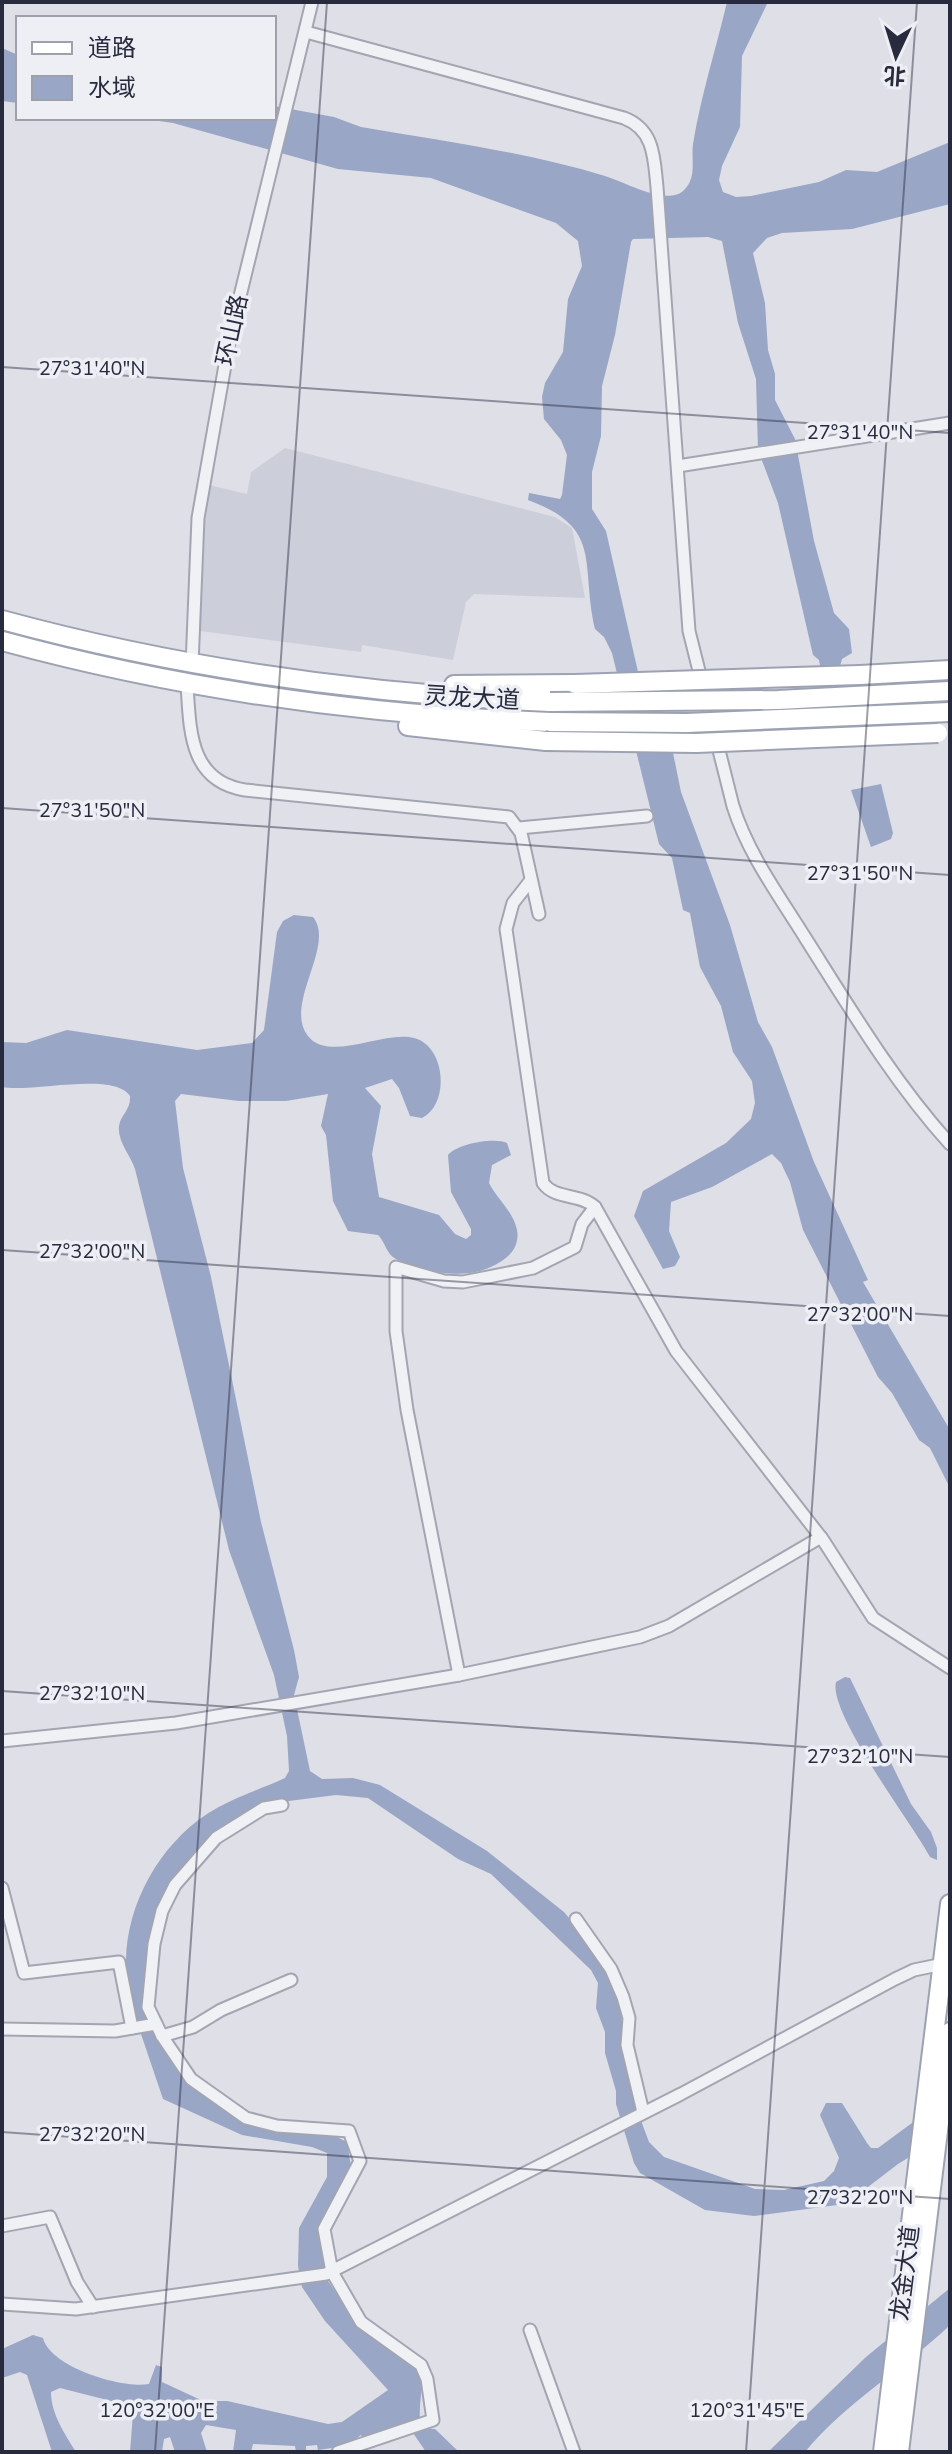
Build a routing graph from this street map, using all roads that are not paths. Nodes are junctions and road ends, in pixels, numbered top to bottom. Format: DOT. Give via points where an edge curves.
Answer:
graph roads {
  1 [pos="312,2"];
  2 [pos="306,32"];
  3 [pos="950,423"];
  4 [pos="678,466"];
  5 [pos="2,620"];
  6 [pos="2,641"];
  7 [pos="192,665"];
  8 [pos="950,670"];
  9 [pos="245,673"];
  10 [pos="187,685"];
  11 [pos="950,691"];
  12 [pos="950,712"];
  13 [pos="548,732"];
  14 [pos="944,732"];
  15 [pos="647,816"];
  16 [pos="519,828"];
  17 [pos="531,880"];
  18 [pos="539,914"];
  19 [pos="950,1144"];
  20 [pos="595,1207"];
  21 [pos="821,1537"];
  22 [pos="950,1668"];
  23 [pos="459,1675"];
  24 [pos="2,1741"];
  25 [pos="282,1805"];
  26 [pos="2,1888"];
  27 [pos="950,1904"];
  28 [pos="576,1919"];
  29 [pos="943,1964"];
  30 [pos="291,1980"];
  31 [pos="156,2024"];
  32 [pos="132,2028"];
  33 [pos="2,2029"];
  34 [pos="950,2032"];
  35 [pos="162,2036"];
  36 [pos="641,2113"];
  37 [pos="2,2226"];
  38 [pos="329,2273"];
  39 [pos="2,2304"];
  40 [pos="93,2307"];
  41 [pos="530,2330"];
  42 [pos="338,2452"];
  43 [pos="574,2452"];
  44 [pos="883,2452"];
  45 [pos="899,2452"];
  1 -- 2 [label="street, 环山路"];
  2 -- 4 [label="street" via="630,121 650,141"];
  2 -- 7 [label="street, 环山路" via="230,337 199,512"];
  3 -- 4 [label="street"];
  4 -- 19 [label="street" via="691,648 740,828 898,1083"];
  5 -- 7 [label="main road, 灵龙大道"];
  6 -- 10 [label="main road"];
  7 -- 9 [label="main road, 灵龙大道"];
  8 -- 9 [label="main road, bridge" via="437,685"];
  9 -- 11 [label="main road, 灵龙大道, bridge" via="407,694 550,702 778,700"];
  10 -- 13 [label="main road" via="358,719"];
  10 -- 16 [label="street" via="194,751 203,769 223,783 245,790 500,814"];
  12 -- 13 [label="main road, 灵龙大道, bridge"];
  13 -- 14 [label="main road, bridge" via="696,743"];
  15 -- 16 [label="street"];
  16 -- 17 [label="street"];
  17 -- 18 [label="street"];
  17 -- 20 [label="street" via="513,903 506,929 542,1179 551,1191"];
  20 -- 21 [label="street" via="676,1351"];
  20 -- 23 [label="street" via="573,1250 533,1268 450,1282 396,1267 396,1331 407,1410"];
  21 -- 22 [label="street" via="876,1622"];
  21 -- 23 [label="street" via="660,1630"];
  23 -- 24 [label="street" via="176,1723"];
  25 -- 31 [label="street" via="264,1808 216,1838 175,1885 161,1915 147,1991"];
  26 -- 32 [label="street" via="24,1973 119,1962"];
  27 -- 29 [label="main road, 龙金大道"];
  28 -- 36 [label="street" via="611,1969 623,1997"];
  29 -- 36 [label="street" via="895,1979"];
  29 -- 44 [label="main road, 龙金大道"];
  30 -- 35 [label="street" via="193,2027"];
  31 -- 32 [label="street"];
  31 -- 35 [label="street"];
  32 -- 33 [label="street"];
  34 -- 45 [label="main road, 龙金大道"];
  35 -- 38 [label="street" via="191,2079 246,2118 277,2126 349,2131 360,2161 324,2229"];
  36 -- 38 [label="street"];
  37 -- 40 [label="street" via="50,2217"];
  38 -- 40 [label="street"];
  38 -- 42 [label="street" via="361,2322 421,2365 433,2420"];
  39 -- 40 [label="street" via="55,2310"];
  41 -- 43 [label="street"];
}
